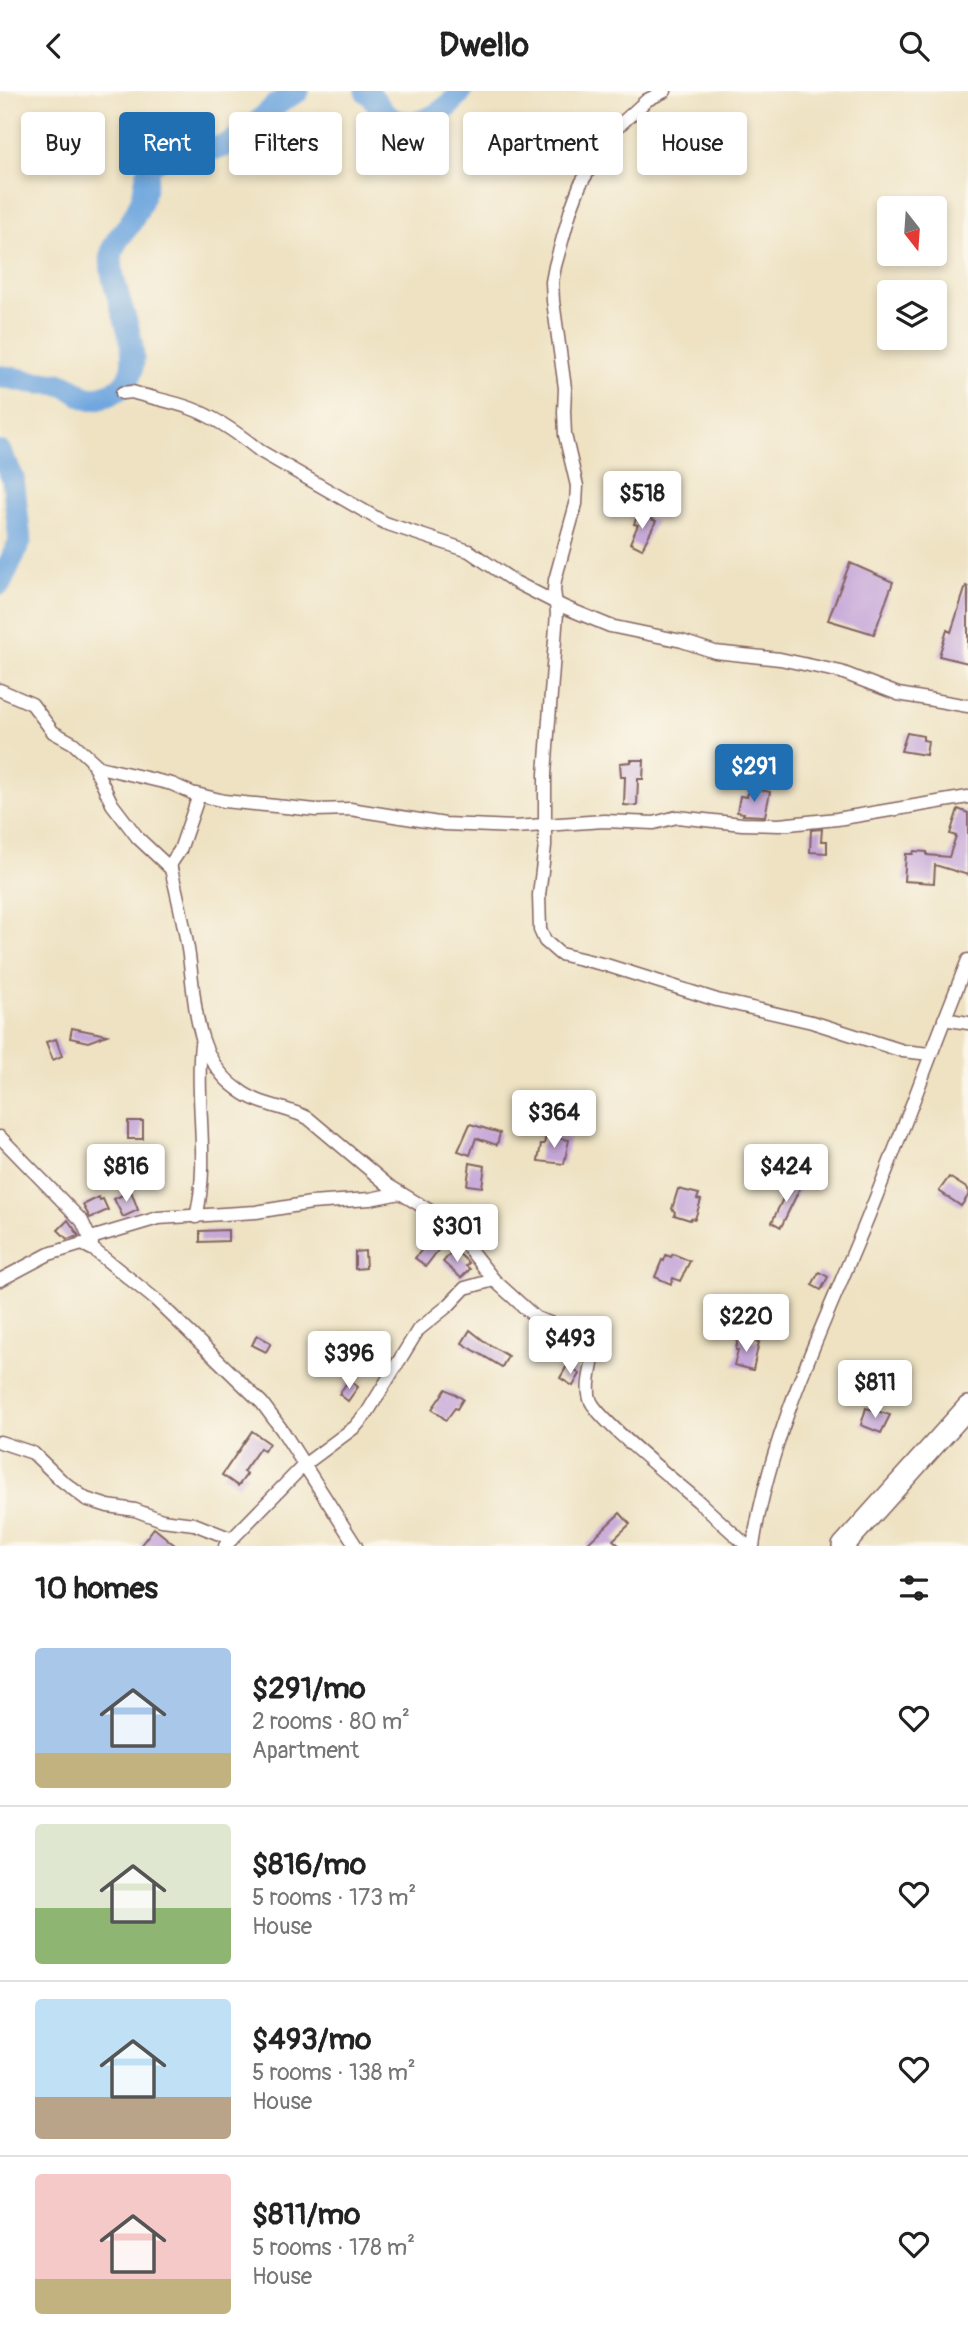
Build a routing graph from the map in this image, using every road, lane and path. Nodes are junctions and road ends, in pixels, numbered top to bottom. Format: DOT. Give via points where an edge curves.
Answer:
graph roads {
  1 [pos="665,91"];
  2 [pos="122,393"];
  3 [pos="556,601"];
  4 [pos="0,690"];
  5 [pos="968,706"];
  6 [pos="92,762"];
  7 [pos="200,795"];
  8 [pos="968,797"];
  9 [pos="546,824"];
  10 [pos="171,869"];
  11 [pos="968,960"];
  12 [pos="944,1019"];
  13 [pos="968,1023"];
  14 [pos="202,1040"];
  15 [pos="930,1054"];
  16 [pos="0,1137"];
  17 [pos="400,1193"];
  18 [pos="196,1217"];
  19 [pos="93,1244"];
  20 [pos="0,1280"];
  21 [pos="494,1280"];
  22 [pos="968,1407"];
  23 [pos="0,1442"];
  24 [pos="304,1465"];
  25 [pos="228,1543"];
  26 [pos="356,1546"];
  27 [pos="747,1546"];
  28 [pos="753,1546"];
  29 [pos="843,1546"];
  1 -- 3 [label="street" via="647,100 612,132 580,185 555,266 553,301 565,388 565,435 577,486 555,580"];
  2 -- 3 [label="street" via="132,392 208,416 384,523 469,551"];
  3 -- 5 [label="street" via="610,626 716,652 831,670 898,694"];
  3 -- 9 [label="street"];
  4 -- 6 [label="street" via="32,704 53,732"];
  6 -- 7 [label="street"];
  6 -- 10 [label="street" via="112,804 138,838"];
  7 -- 9 [label="street" via="316,810 358,810 445,824"];
  7 -- 10 [label="street"];
  8 -- 9 [label="street" via="779,825 689,817 654,823"];
  9 -- 15 [label="street" via="540,930 553,950 717,1000 777,1012 903,1051"];
  10 -- 14 [label="street"];
  11 -- 12 [label="street"];
  12 -- 13 [label="street"];
  12 -- 15 [label="street"];
  14 -- 17 [label="street" via="218,1071 241,1092 308,1118"];
  14 -- 18 [label="street" via="202,1191"];
  15 -- 28 [label="street" via="788,1412 766,1475"];
  16 -- 19 [label="street" via="82,1221"];
  17 -- 18 [label="street"];
  17 -- 21 [label="street" via="456,1232"];
  18 -- 19 [label="street" via="148,1219"];
  19 -- 20 [label="street" via="49,1254"];
  19 -- 24 [label="street" via="261,1403"];
  21 -- 24 [label="street" via="465,1288 418,1330 363,1419"];
  21 -- 27 [label="street" via="536,1318 590,1340 589,1387 595,1407"];
  22 -- 29 [label="highway"];
  23 -- 25 [label="street" via="33,1453 86,1499 194,1524"];
  24 -- 25 [label="street"];
  24 -- 26 [label="street"];
}
